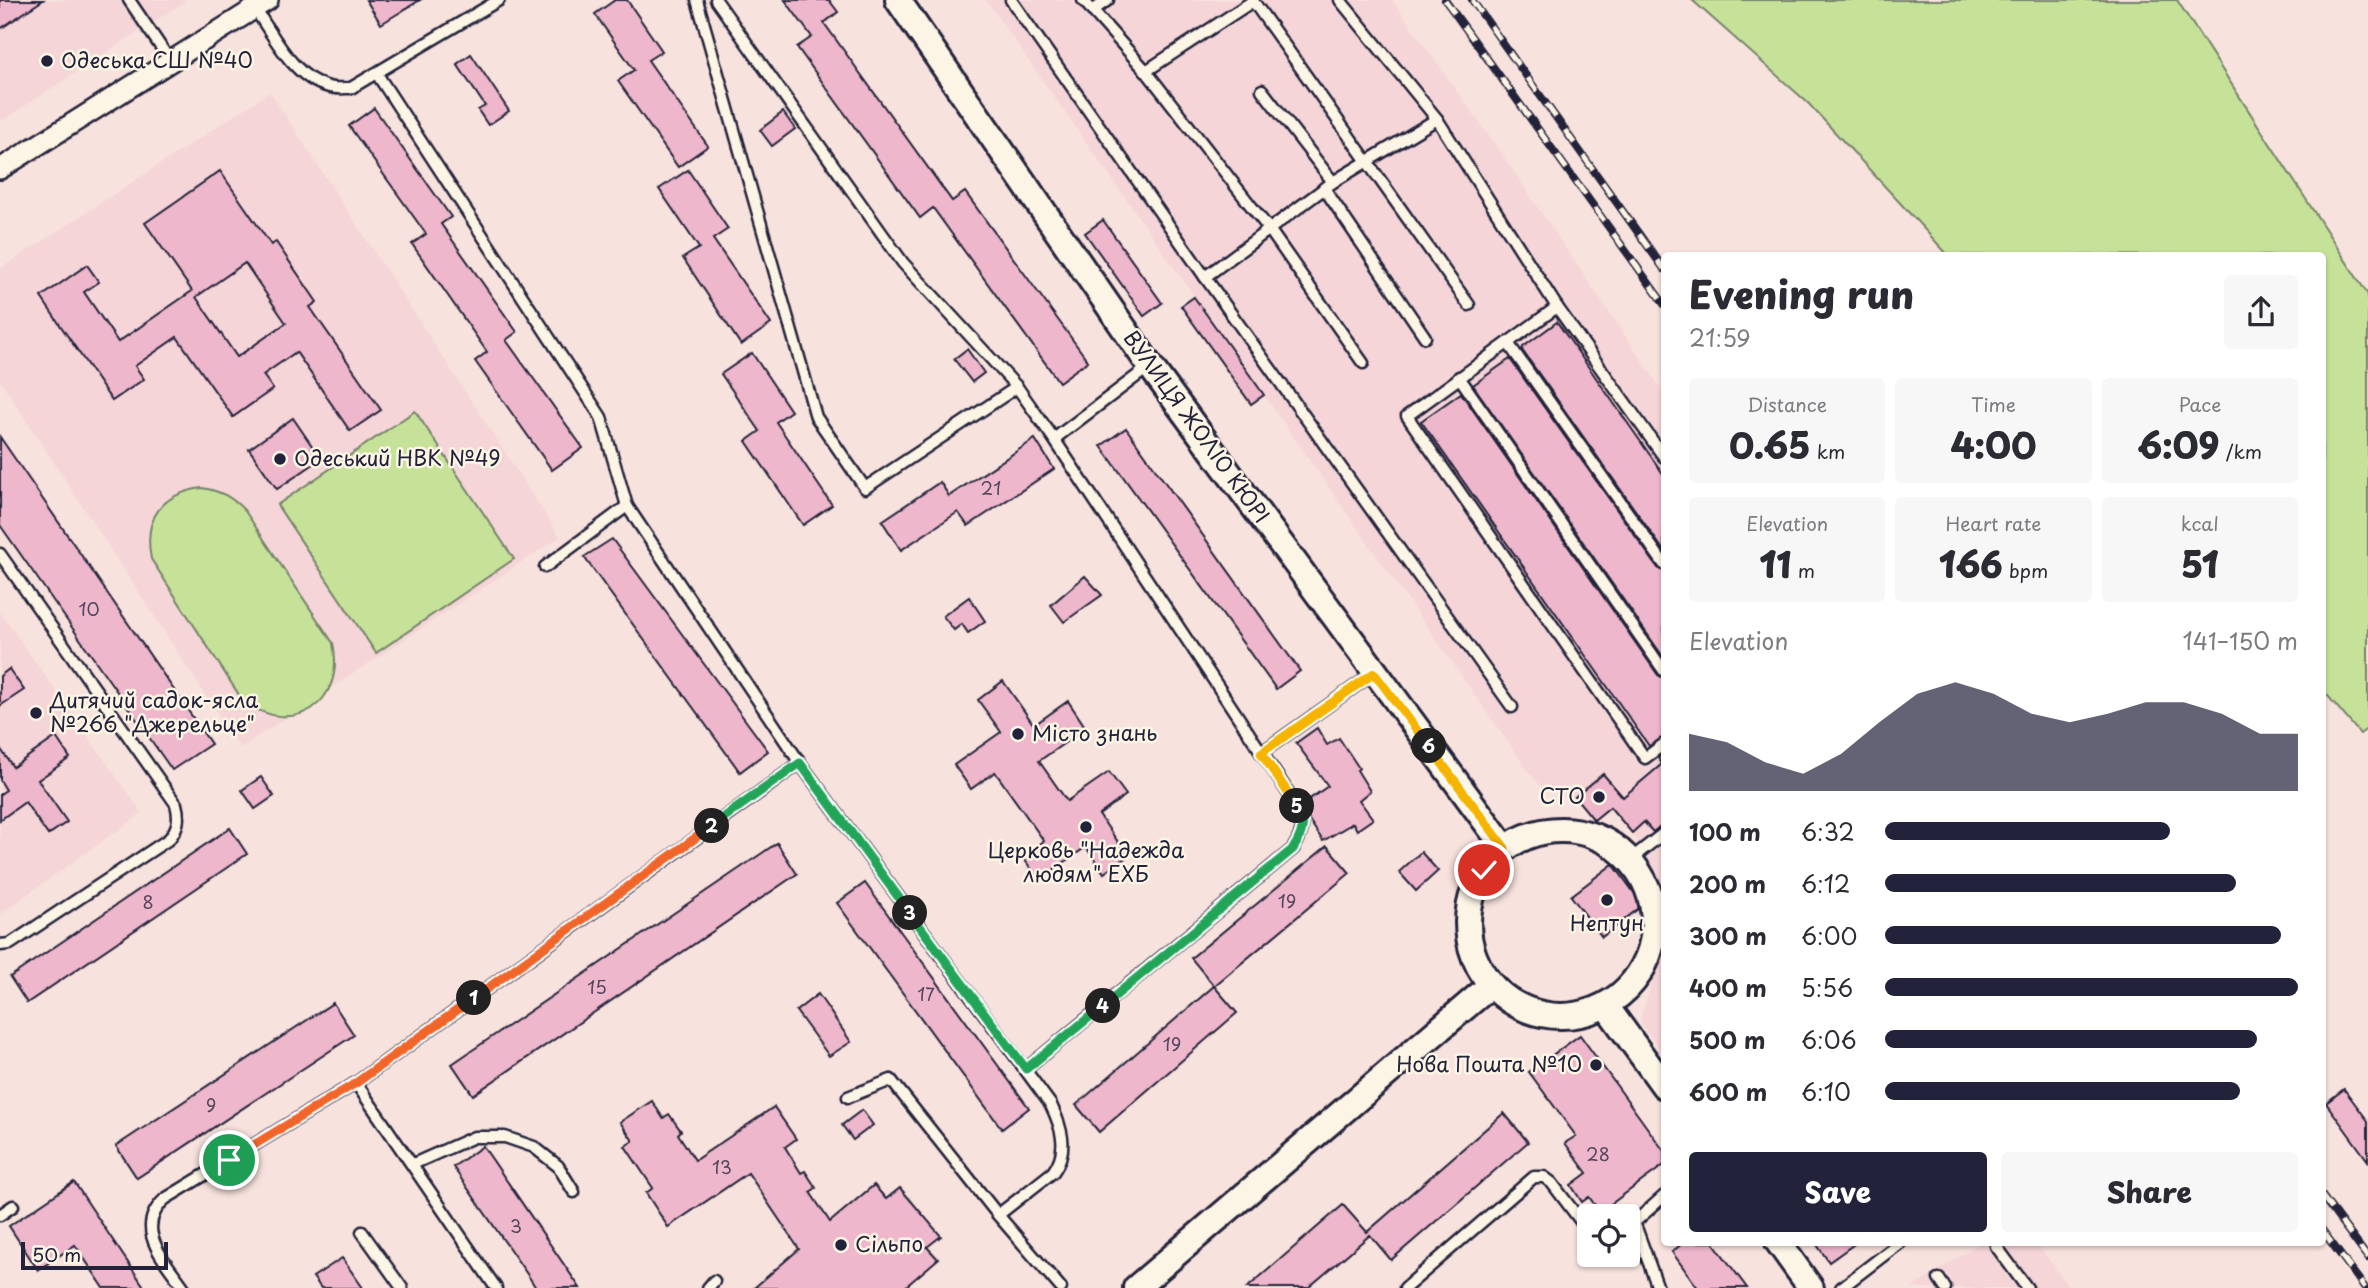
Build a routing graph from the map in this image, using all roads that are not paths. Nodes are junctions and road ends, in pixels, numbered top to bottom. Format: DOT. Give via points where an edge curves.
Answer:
graph roads {
  1 [pos="129,0"];
  2 [pos="499,0"];
  3 [pos="697,0"];
  4 [pos="716,0"];
  5 [pos="898,0"];
  6 [pos="1011,0"];
  7 [pos="1083,0"];
  8 [pos="1108,0"];
  9 [pos="1340,0"];
  10 [pos="261,4"];
  11 [pos="1092,11"];
  12 [pos="171,63"];
  13 [pos="1146,71"];
  14 [pos="377,74"];
  15 [pos="1262,90"];
  16 [pos="1437,119"];
  17 [pos="1368,162"];
  18 [pos="0,169"];
  19 [pos="1328,185"];
  20 [pos="1269,229"];
  21 [pos="1205,277"];
  22 [pos="1469,305"];
  23 [pos="1557,307"];
  24 [pos="1425,337"];
  25 [pos="1508,343"];
  26 [pos="1363,363"];
  27 [pos="1150,366"];
  28 [pos="1459,377"];
  29 [pos="1017,387"];
  30 [pos="1054,439"];
  31 [pos="1661,453"];
  32 [pos="627,506"];
  33 [pos="0,554"];
  34 [pos="1661,560"];
  35 [pos="545,567"];
  36 [pos="1661,667"];
  37 [pos="1374,673"];
  38 [pos="1512,707"];
  39 [pos="1661,746"];
  40 [pos="1261,753"];
  41 [pos="800,763"];
  42 [pos="1661,835"];
  43 [pos="1505,848"];
  44 [pos="1632,858"];
  45 [pos="1659,923"];
  46 [pos="0,945"];
  47 [pos="1491,985"];
  48 [pos="1606,1006"];
  49 [pos="1026,1069"];
  50 [pos="1661,1082"];
  51 [pos="356,1083"];
  52 [pos="848,1097"];
  53 [pos="413,1164"];
  54 [pos="574,1192"];
  55 [pos="1661,1199"];
  56 [pos="13,1206"];
  57 [pos="0,1215"];
  58 [pos="998,1215"];
  59 [pos="1577,1216"];
  60 [pos="1640,1217"];
  61 [pos="362,1232"];
  62 [pos="1640,1246"];
  63 [pos="1781,1246"];
  64 [pos="1896,1246"];
  65 [pos="1996,1246"];
  66 [pos="184,1288"];
  67 [pos="402,1288"];
  68 [pos="496,1288"];
  69 [pos="1061,1288"];
  70 [pos="1136,1288"];
  71 [pos="1405,1288"];
  72 [pos="1658,1288"];
  73 [pos="1811,1288"];
  74 [pos="1841,1288"];
  75 [pos="2027,1288"];
  1 -- 12 [label="lane"];
  2 -- 14 [label="lane"];
  3 -- 29 [label="lane" via="816,417 865,488"];
  4 -- 29 [label="lane" via="903,263"];
  5 -- 27 [label="street, ВУЛИЦЯ ЖОЛІО КЮРІ"];
  6 -- 21 [label="lane"];
  7 -- 11 [label="lane"];
  8 -- 11 [label="lane"];
  9 -- 16 [label="lane"];
  10 -- 12 [label="street"];
  10 -- 14 [label="lane" via="300,71 314,82 351,88"];
  11 -- 13 [label="lane"];
  12 -- 18 [label="street"];
  13 -- 17 [label="lane" via="1253,1"];
  13 -- 20 [label="lane"];
  14 -- 32 [label="lane" via="601,417"];
  15 -- 19 [label="lane"];
  16 -- 17 [label="lane"];
  16 -- 23 [label="lane"];
  17 -- 19 [label="lane"];
  17 -- 22 [label="lane"];
  19 -- 20 [label="lane"];
  19 -- 24 [label="lane"];
  20 -- 21 [label="lane"];
  20 -- 26 [label="lane"];
  21 -- 38 [label="lane"];
  23 -- 25 [label="lane"];
  23 -- 31 [label="lane"];
  25 -- 28 [label="lane"];
  25 -- 34 [label="lane"];
  27 -- 30 [label="lane"];
  27 -- 37 [label="street, ВУЛИЦЯ ЖОЛІО КЮРІ"];
  28 -- 36 [label="lane"];
  28 -- 39 [label="lane" via="1406,416 1645,758"];
  29 -- 30 [label="lane"];
  30 -- 40 [label="lane"];
  32 -- 35 [label="lane"];
  32 -- 41 [label="lane"];
  33 -- 46 [label="lane" via="176,804 179,823 169,839 10,944"];
  37 -- 40 [label="lane"];
  37 -- 43 [label="street, ВУЛИЦЯ ЖОЛІО КЮРІ"];
  40 -- 49 [label="lane" via="1301,812 1301,837 1293,849"];
  41 -- 49 [label="lane"];
  41 -- 51 [label="lane"];
  42 -- 44 [label="lane"];
  43 -- 44 [label="street" via="1532,833 1563,829 1593,834"];
  43 -- 47 [label="street" via="1484,870 1471,898 1468,929 1474,959"];
  44 -- 45 [label="street"];
  45 -- 48 [label="street" via="1647,961 1630,987"];
  47 -- 48 [label="street" via="1515,1005 1545,1016 1576,1016"];
  47 -- 70 [label="street"];
  48 -- 50 [label="street"];
  49 -- 58 [label="lane" via="1058,1120 1064,1146 1052,1172"];
  51 -- 53 [label="lane"];
  51 -- 66 [label="lane" via="157,1206 150,1234"];
  52 -- 58 [label="lane" via="891,1080"];
  53 -- 54 [label="lane" via="474,1137 505,1137 534,1147 558,1166"];
  53 -- 68 [label="lane"];
  55 -- 60 [label="lane"];
  56 -- 57 [label="lane"];
  58 -- 69 [label="lane"];
  59 -- 71 [label="lane" via="1552,1183 1534,1177"];
  61 -- 67 [label="lane"];
  62 -- 72 [label="lane"];
  63 -- 73 [label="street"];
  64 -- 74 [label="lane"];
  65 -- 75 [label="lane"];
}
